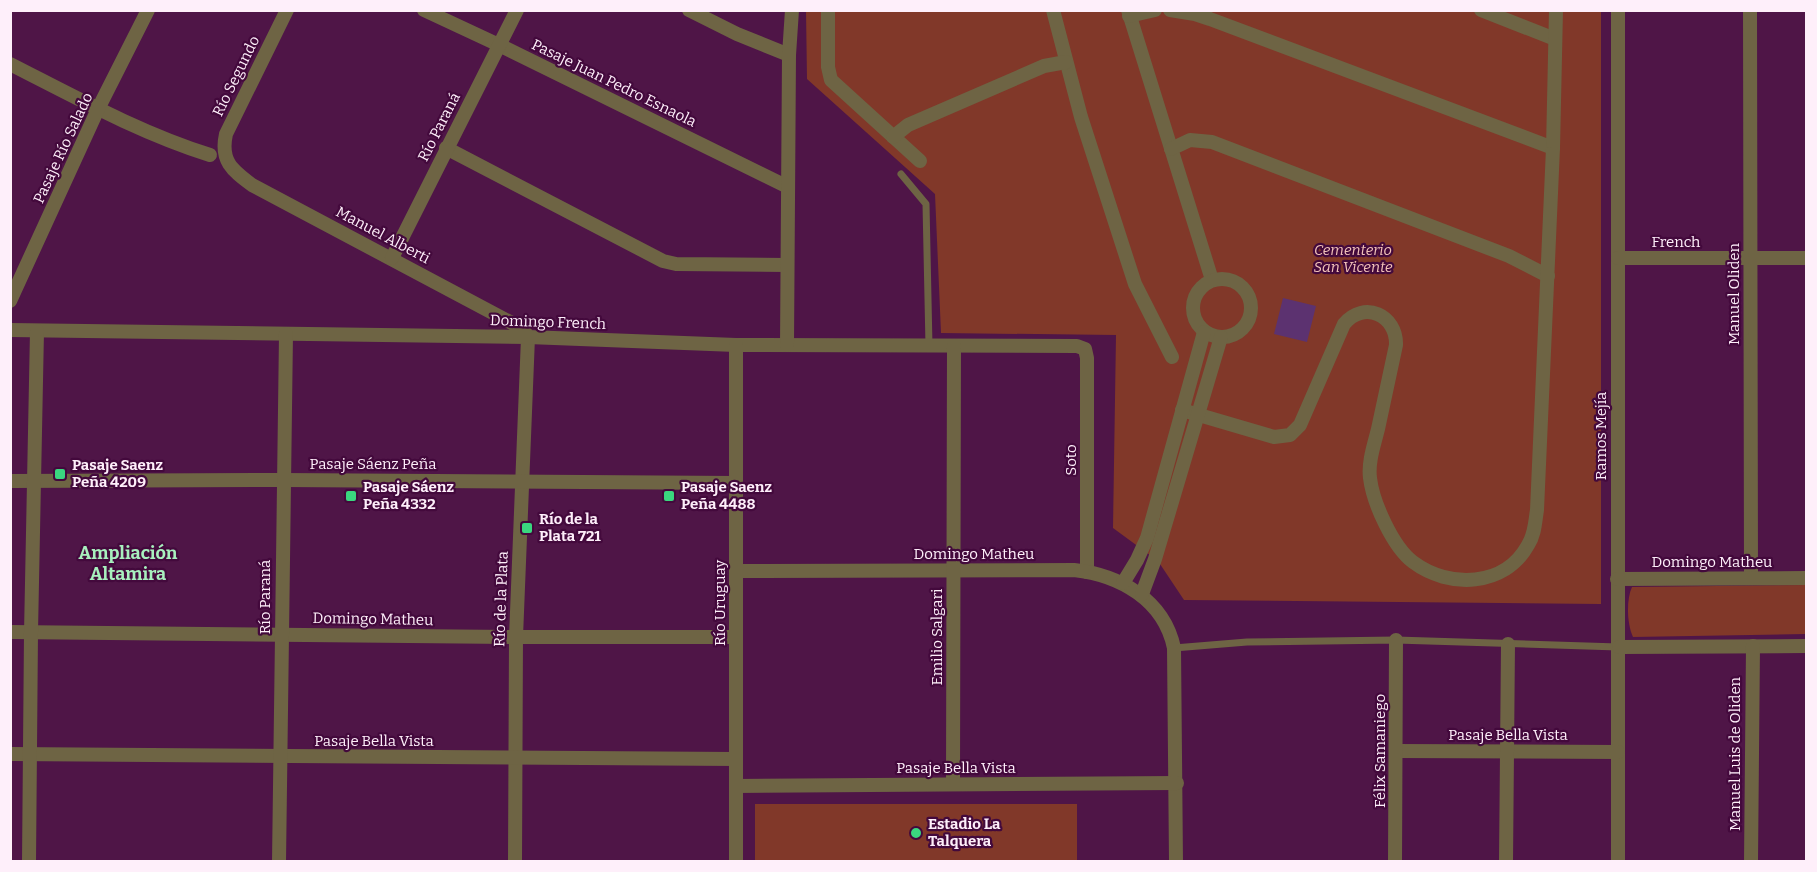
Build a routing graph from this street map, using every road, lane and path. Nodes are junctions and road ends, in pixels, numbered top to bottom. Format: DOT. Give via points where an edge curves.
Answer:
graph roads {
  1 [pos="148,10"];
  2 [pos="287,10"];
  3 [pos="423,10"];
  4 [pos="517,10"];
  5 [pos="689,10"];
  6 [pos="828,10"];
  7 [pos="1053,10"];
  8 [pos="1155,10"];
  9 [pos="1170,10"];
  10 [pos="1481,10"];
  11 [pos="1556,10"];
  12 [pos="1618,10"];
  13 [pos="1750,10"];
  14 [pos="792,11"];
  15 [pos="1129,13"];
  16 [pos="1555,39"];
  17 [pos="499,45"];
  18 [pos="789,55"];
  19 [pos="1066,62"];
  20 [pos="10,64"];
  21 [pos="99,109"];
  22 [pos="893,137"];
  23 [pos="446,148"];
  24 [pos="1553,148"];
  25 [pos="1171,149"];
  26 [pos="210,155"];
  27 [pos="225,159"];
  28 [pos="920,161"];
  29 [pos="901,174"];
  30 [pos="788,187"];
  31 [pos="392,258"];
  32 [pos="1618,258"];
  33 [pos="1806,258"];
  34 [pos="1750,259"];
  35 [pos="787,265"];
  36 [pos="1548,276"];
  37 [pos="1212,280"];
  38 [pos="10,301"];
  39 [pos="10,330"];
  40 [pos="37,331"];
  41 [pos="1204,332"];
  42 [pos="286,334"];
  43 [pos="528,337"];
  44 [pos="1221,337"];
  45 [pos="736,345"];
  46 [pos="787,345"];
  47 [pos="930,346"];
  48 [pos="954,346"];
  49 [pos="1085,349"];
  50 [pos="1172,357"];
  51 [pos="1182,411"];
  52 [pos="1198,415"];
  53 [pos="283,480"];
  54 [pos="10,481"];
  55 [pos="35,481"];
  56 [pos="521,482"];
  57 [pos="736,483"];
  58 [pos="954,571"];
  59 [pos="736,572"];
  60 [pos="1088,572"];
  61 [pos="1751,578"];
  62 [pos="1806,578"];
  63 [pos="1617,579"];
  64 [pos="1123,583"];
  65 [pos="1142,594"];
  66 [pos="10,632"];
  67 [pos="31,633"];
  68 [pos="282,635"];
  69 [pos="516,637"];
  70 [pos="736,637"];
  71 [pos="1396,640"];
  72 [pos="1508,644"];
  73 [pos="1752,646"];
  74 [pos="1806,646"];
  75 [pos="1619,647"];
  76 [pos="1174,648"];
  77 [pos="1396,751"];
  78 [pos="1508,752"];
  79 [pos="1618,752"];
  80 [pos="10,754"];
  81 [pos="31,754"];
  82 [pos="280,756"];
  83 [pos="515,758"];
  84 [pos="736,759"];
  85 [pos="1177,783"];
  86 [pos="953,784"];
  87 [pos="736,786"];
  88 [pos="29,861"];
  89 [pos="279,861"];
  90 [pos="515,861"];
  91 [pos="736,861"];
  92 [pos="1176,861"];
  93 [pos="1395,861"];
  94 [pos="1506,861"];
  95 [pos="1618,861"];
  96 [pos="1751,861"];
  1 -- 21 [label="street, Pasaje Río Salado"];
  2 -- 27 [label="street, Río Segundo" via="226,134"];
  3 -- 17 [label="street, Pasaje Juan Pedro Esnaola"];
  4 -- 17 [label="street, Río Paraná"];
  5 -- 18 [label="street"];
  6 -- 22 [label="street" via="828,75"];
  7 -- 19 [label="street"];
  8 -- 15 [label="street"];
  9 -- 24 [label="street" via="1210,19"];
  10 -- 16 [label="street"];
  11 -- 16 [label="street"];
  12 -- 32 [label="street, Ramos Mejía"];
  13 -- 34 [label="street, Manuel Oliden"];
  14 -- 18 [label="street"];
  15 -- 25 [label="street"];
  16 -- 24 [label="street"];
  17 -- 23 [label="street, Río Paraná"];
  17 -- 30 [label="street, Pasaje Juan Pedro Esnaola"];
  18 -- 30 [label="street"];
  19 -- 22 [label="street" via="1033,70 908,125"];
  19 -- 50 [label="street" via="1135,284"];
  20 -- 21 [label="street"];
  21 -- 26 [label="street"];
  21 -- 38 [label="street, Pasaje Río Salado"];
  22 -- 28 [label="street"];
  23 -- 31 [label="street, Río Paraná"];
  23 -- 35 [label="street" via="663,261"];
  24 -- 36 [label="street"];
  25 -- 36 [label="street" via="1190,140 1212,141 1509,256"];
  25 -- 37 [label="street"];
  27 -- 31 [label="street, Manuel Alberti" via="252,185"];
  29 -- 47 [label="lane" via="926,204"];
  30 -- 35 [label="street"];
  31 -- 43 [label="street, Manuel Alberti" via="523,329"];
  32 -- 34 [label="street, French"];
  32 -- 63 [label="street, Ramos Mejía"];
  33 -- 34 [label="street, French"];
  34 -- 61 [label="street, Manuel Oliden"];
  35 -- 46 [label="street"];
  36 -- 52 [label="street" via="1534,533 1513,564 1496,575 1466,580 1431,573 1406,555 1387,526 1375,499 1370,473 1396,336 1391,324 1376,313 1358,314 1344,324 1300,425 1290,435 1274,437"];
  37 -- 41 [label="street" via="1194,299 1194,317"];
  37 -- 44 [label="street" via="1232,281 1241,286 1251,304 1251,314 1240,331"];
  39 -- 40 [label="street, Domingo French"];
  40 -- 42 [label="street, Domingo French"];
  40 -- 55 [label="street"];
  41 -- 44 [label="street"];
  41 -- 51 [label="street"];
  42 -- 43 [label="street, Domingo French"];
  42 -- 53 [label="street, Río Paraná"];
  43 -- 45 [label="street, Domingo French"];
  43 -- 56 [label="street, Río de la Plata"];
  44 -- 52 [label="street"];
  45 -- 46 [label="street, Domingo French"];
  45 -- 57 [label="street, Río Uruguay"];
  46 -- 47 [label="street, Domingo French"];
  47 -- 48 [label="street, Domingo French"];
  48 -- 49 [label="street, Domingo French"];
  48 -- 58 [label="street, Emilio Salgari"];
  49 -- 60 [label="street, Soto"];
  51 -- 52 [label="street"];
  51 -- 64 [label="street" via="1147,538"];
  52 -- 65 [label="street"];
  53 -- 55 [label="street, Pasaje Sáenz Peña"];
  53 -- 56 [label="street, Pasaje Sáenz Peña"];
  53 -- 68 [label="street, Río Paraná"];
  54 -- 55 [label="street, Pasaje Sáenz Peña"];
  55 -- 67 [label="street"];
  56 -- 57 [label="street, Pasaje Sáenz Peña"];
  56 -- 69 [label="street, Río de la Plata"];
  57 -- 59 [label="street, Río Uruguay"];
  58 -- 59 [label="street, Domingo Matheu"];
  58 -- 60 [label="street, Domingo Matheu"];
  58 -- 86 [label="street, Emilio Salgari"];
  59 -- 70 [label="street, Río Uruguay"];
  60 -- 64 [label="street, Domingo Matheu"];
  61 -- 62 [label="street, Domingo Matheu"];
  61 -- 63 [label="street, Domingo Matheu"];
  63 -- 75 [label="street, Ramos Mejía"];
  64 -- 65 [label="street, Domingo Matheu"];
  65 -- 76 [label="street, Domingo Matheu" via="1168,628"];
  66 -- 67 [label="street, Domingo Matheu"];
  67 -- 68 [label="street, Domingo Matheu"];
  67 -- 81 [label="street"];
  68 -- 69 [label="street, Domingo Matheu"];
  68 -- 82 [label="street, Río Paraná"];
  69 -- 70 [label="street, Domingo Matheu"];
  69 -- 83 [label="street, Río de la Plata"];
  70 -- 84 [label="street, Río Uruguay"];
  71 -- 72 [label="lane"];
  71 -- 76 [label="lane" via="1247,642"];
  71 -- 77 [label="street, Félix Samaniego"];
  72 -- 75 [label="lane"];
  72 -- 78 [label="street"];
  73 -- 74 [label="street"];
  73 -- 75 [label="street"];
  73 -- 96 [label="street, Manuel Luis de Oliden"];
  75 -- 79 [label="street, Ramos Mejía"];
  76 -- 85 [label="street"];
  77 -- 78 [label="street, Pasaje Bella Vista"];
  77 -- 93 [label="street, Félix Samaniego"];
  78 -- 79 [label="street, Pasaje Bella Vista"];
  78 -- 94 [label="street"];
  79 -- 95 [label="street, Ramos Mejía"];
  80 -- 81 [label="street, Pasaje Bella Vista"];
  81 -- 82 [label="street, Pasaje Bella Vista"];
  81 -- 88 [label="street"];
  82 -- 83 [label="street, Pasaje Bella Vista"];
  82 -- 89 [label="street, Río Paraná"];
  83 -- 84 [label="street, Pasaje Bella Vista"];
  83 -- 90 [label="street, Río de la Plata"];
  84 -- 87 [label="street, Río Uruguay"];
  85 -- 86 [label="street, Pasaje Bella Vista"];
  85 -- 92 [label="street"];
  86 -- 87 [label="street, Pasaje Bella Vista"];
  87 -- 91 [label="street, Río Uruguay"];
}
